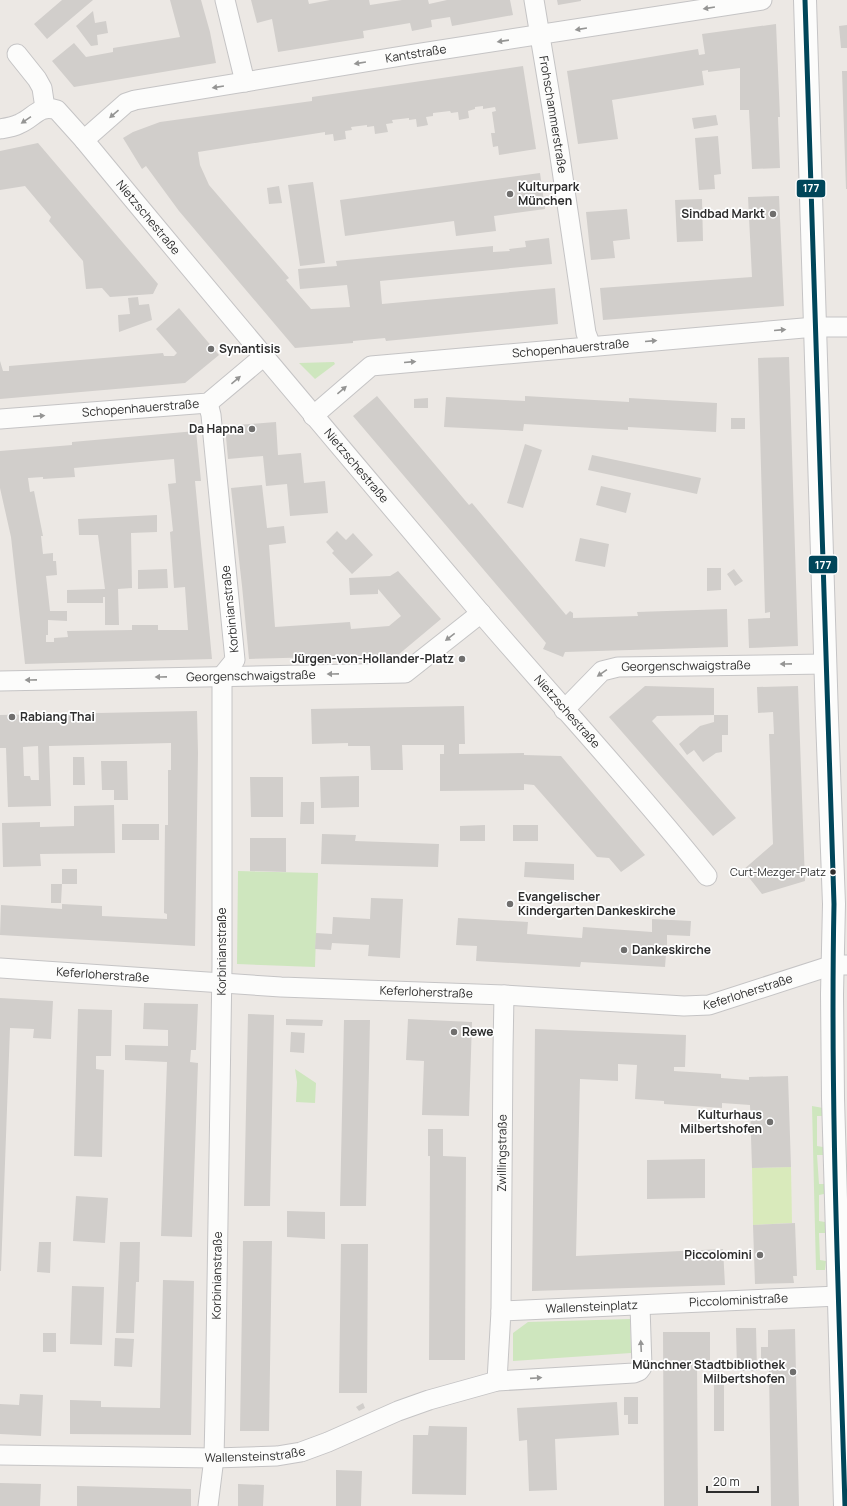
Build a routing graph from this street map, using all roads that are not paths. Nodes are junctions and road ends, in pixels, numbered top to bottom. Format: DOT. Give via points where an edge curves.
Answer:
graph roads {
  1 [pos="225,0"];
  2 [pos="534,0"];
  3 [pos="762,0"];
  4 [pos="805,0"];
  5 [pos="541,35"];
  6 [pos="17,54"];
  7 [pos="245,82"];
  8 [pos="45,108"];
  9 [pos="0,128"];
  10 [pos="84,140"];
  11 [pos="815,327"];
  12 [pos="847,327"];
  13 [pos="591,346"];
  14 [pos="264,356"];
  15 [pos="208,403"];
  16 [pos="313,416"];
  17 [pos="0,419"];
  18 [pos="481,613"];
  19 [pos="825,664"];
  20 [pos="222,676"];
  21 [pos="0,681"];
  22 [pos="564,710"];
  23 [pos="707,876"];
  24 [pos="840,965"];
  25 [pos="0,968"];
  26 [pos="222,983"];
  27 [pos="504,995"];
  28 [pos="842,1234"];
  29 [pos="838,1296"];
  30 [pos="640,1306"];
  31 [pos="501,1311"];
  32 [pos="497,1381"];
  33 [pos="0,1455"];
  34 [pos="214,1458"];
  35 [pos="208,1506"];
  36 [pos="845,1506"];
  1 -- 7 [label="street"];
  2 -- 5 [label="street, Frohschammerstraße"];
  3 -- 5 [label="street, Kantstraße, one-way"];
  4 -- 11 [label="main road"];
  5 -- 7 [label="street, Kantstraße, one-way"];
  5 -- 13 [label="street, Frohschammerstraße" via="586,333"];
  6 -- 8 [label="street" via="42,88"];
  7 -- 10 [label="street, Kantstraße, one-way" via="126,103"];
  8 -- 9 [label="street, one-way" via="19,124"];
  8 -- 10 [label="street, Nietzschestraße" via="57,110"];
  10 -- 14 [label="street, Nietzschestraße"];
  11 -- 12 [label="street, Schopenhauerstraße"];
  13 -- 11 [label="street, Schopenhauerstraße, one-way"];
  11 -- 19 [label="main road"];
  16 -- 13 [label="street, Schopenhauerstraße, one-way" via="371,366"];
  15 -- 14 [label="street, Schopenhauerstraße, one-way"];
  14 -- 16 [label="street, Nietzschestraße"];
  17 -- 15 [label="street, Schopenhauerstraße, one-way"];
  15 -- 20 [label="street, Korbinianstraße" via="235,660"];
  16 -- 18 [label="street, Nietzschestraße"];
  18 -- 20 [label="street, Georgenschwaigstraße, one-way" via="405,673"];
  18 -- 22 [label="street, Nietzschestraße"];
  19 -- 22 [label="street, Georgenschwaigstraße, one-way" via="618,667 602,672"];
  19 -- 24 [label="main road" via="834,904"];
  20 -- 21 [label="street, Georgenschwaigstraße, one-way"];
  20 -- 26 [label="street, Korbinianstraße"];
  22 -- 23 [label="street, Nietzschestraße" via="678,839"];
  24 -- 27 [label="street, Keferloherstraße" via="709,1005 684,1006"];
  24 -- 28 [label="main road" via="832,1098"];
  25 -- 26 [label="street, Keferloherstraße"];
  26 -- 27 [label="street, Keferloherstraße" via="337,990"];
  26 -- 34 [label="street, Korbinianstraße"];
  27 -- 31 [label="street, Zwillingstraße"];
  28 -- 29 [label="main road"];
  29 -- 30 [label="street, Piccoloministraße"];
  29 -- 36 [label="main road"];
  30 -- 31 [label="street, Wallensteinplatz"];
  32 -- 30 [label="street, Wallensteinplatz, one-way" via="639,1372 642,1367"];
  31 -- 32 [label="street"];
  32 -- 34 [label="street, Wallensteinstraße" via="398,1411 301,1452 274,1457"];
  33 -- 34 [label="street, Wallensteinstraße"];
  34 -- 35 [label="street, Korbinianstraße"];
}
